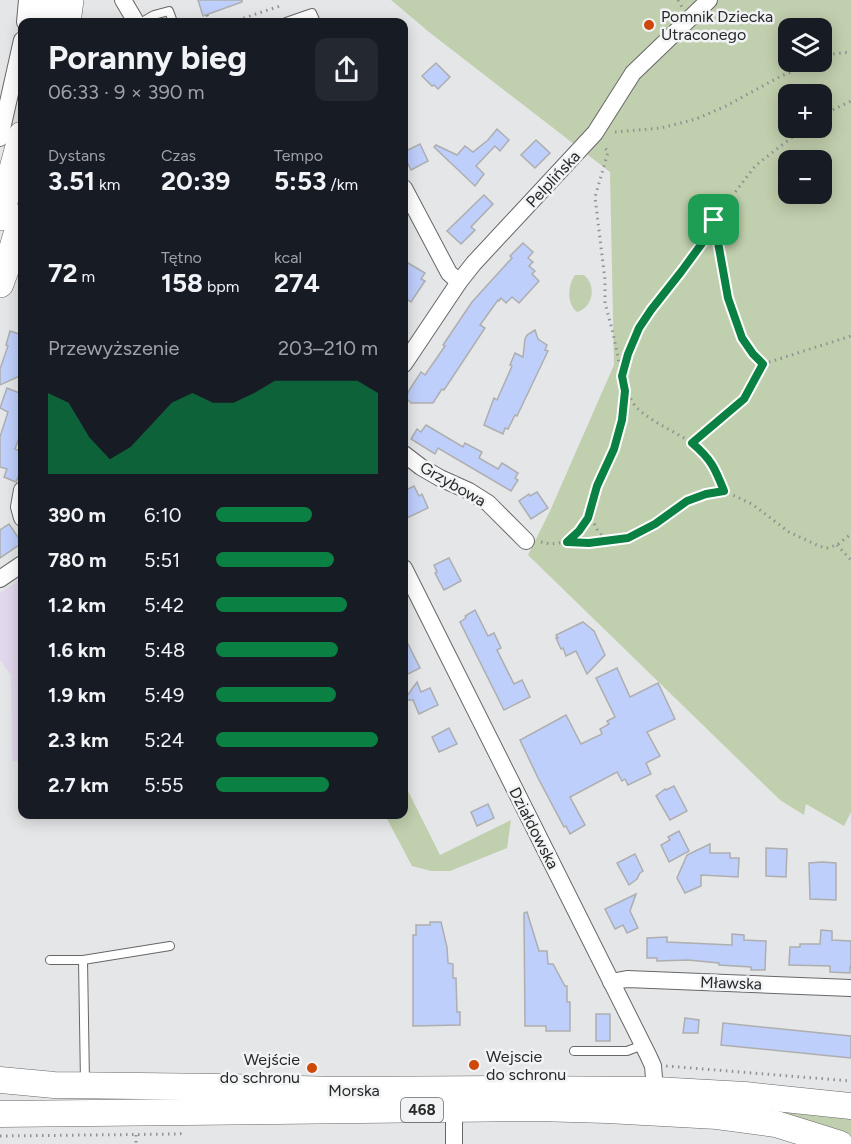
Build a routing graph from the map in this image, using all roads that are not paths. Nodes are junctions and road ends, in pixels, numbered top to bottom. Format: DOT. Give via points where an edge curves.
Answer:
graph roads {
  1 [pos="27,0"];
  2 [pos="46,0"];
  3 [pos="70,0"];
  4 [pos="123,0"];
  5 [pos="709,0"];
  6 [pos="25,18"];
  7 [pos="44,18"];
  8 [pos="68,18"];
  9 [pos="134,18"];
  10 [pos="149,18"];
  11 [pos="171,18"];
  12 [pos="299,18"];
  13 [pos="314,18"];
  14 [pos="18,59"];
  15 [pos="0,138"];
  16 [pos="18,150"];
  17 [pos="408,196"];
  18 [pos="0,217"];
  19 [pos="18,231"];
  20 [pos="459,282"];
  21 [pos="0,284"];
  22 [pos="408,358"];
  23 [pos="408,457"];
  24 [pos="526,541"];
  25 [pos="18,567"];
  26 [pos="408,576"];
  27 [pos="0,579"];
  28 [pos="170,946"];
  29 [pos="50,960"];
  30 [pos="83,960"];
  31 [pos="611,982"];
  32 [pos="851,988"];
  33 [pos="644,1046"];
  34 [pos="574,1051"];
  35 [pos="654,1078"];
  36 [pos="0,1080"];
  37 [pos="85,1086"];
  38 [pos="851,1106"];
  39 [pos="454,1110"];
  40 [pos="0,1114"];
  41 [pos="454,1144"];
  42 [pos="840,1144"];
  1 -- 6 [label="street"];
  2 -- 7 [label="highway"];
  3 -- 8 [label="highway"];
  4 -- 9 [label="street"];
  5 -- 20 [label="street, Pelplińska" via="633,73 596,133"];
  10 -- 11 [label="lane" via="168,11"];
  12 -- 13 [label="lane" via="312,14"];
  14 -- 15 [label="street"];
  16 -- 18 [label="highway"];
  17 -- 20 [label="street" via="449,273"];
  19 -- 21 [label="highway"];
  20 -- 22 [label="street, Pelplińska"];
  23 -- 24 [label="street, Grzybowa" via="488,502"];
  25 -- 27 [label="street"];
  26 -- 31 [label="street, Działdowska"];
  28 -- 30 [label="lane"];
  29 -- 30 [label="lane"];
  30 -- 37 [label="lane"];
  31 -- 32 [label="street, Mławska" via="627,979"];
  31 -- 33 [label="street, Działdowska"];
  33 -- 34 [label="lane" via="627,1051"];
  33 -- 35 [label="street, Działdowska"];
  35 -- 37 [label="main road, Morska / 468" via="502,1089"];
  35 -- 38 [label="main road, Morska / 468" via="745,1095"];
  36 -- 37 [label="main road, Morska / 468"];
  39 -- 40 [label="main road, Morska / 468"];
  39 -- 41 [label="street"];
  39 -- 42 [label="main road, Morska / 468" via="537,1108 717,1116 776,1124"];
}
